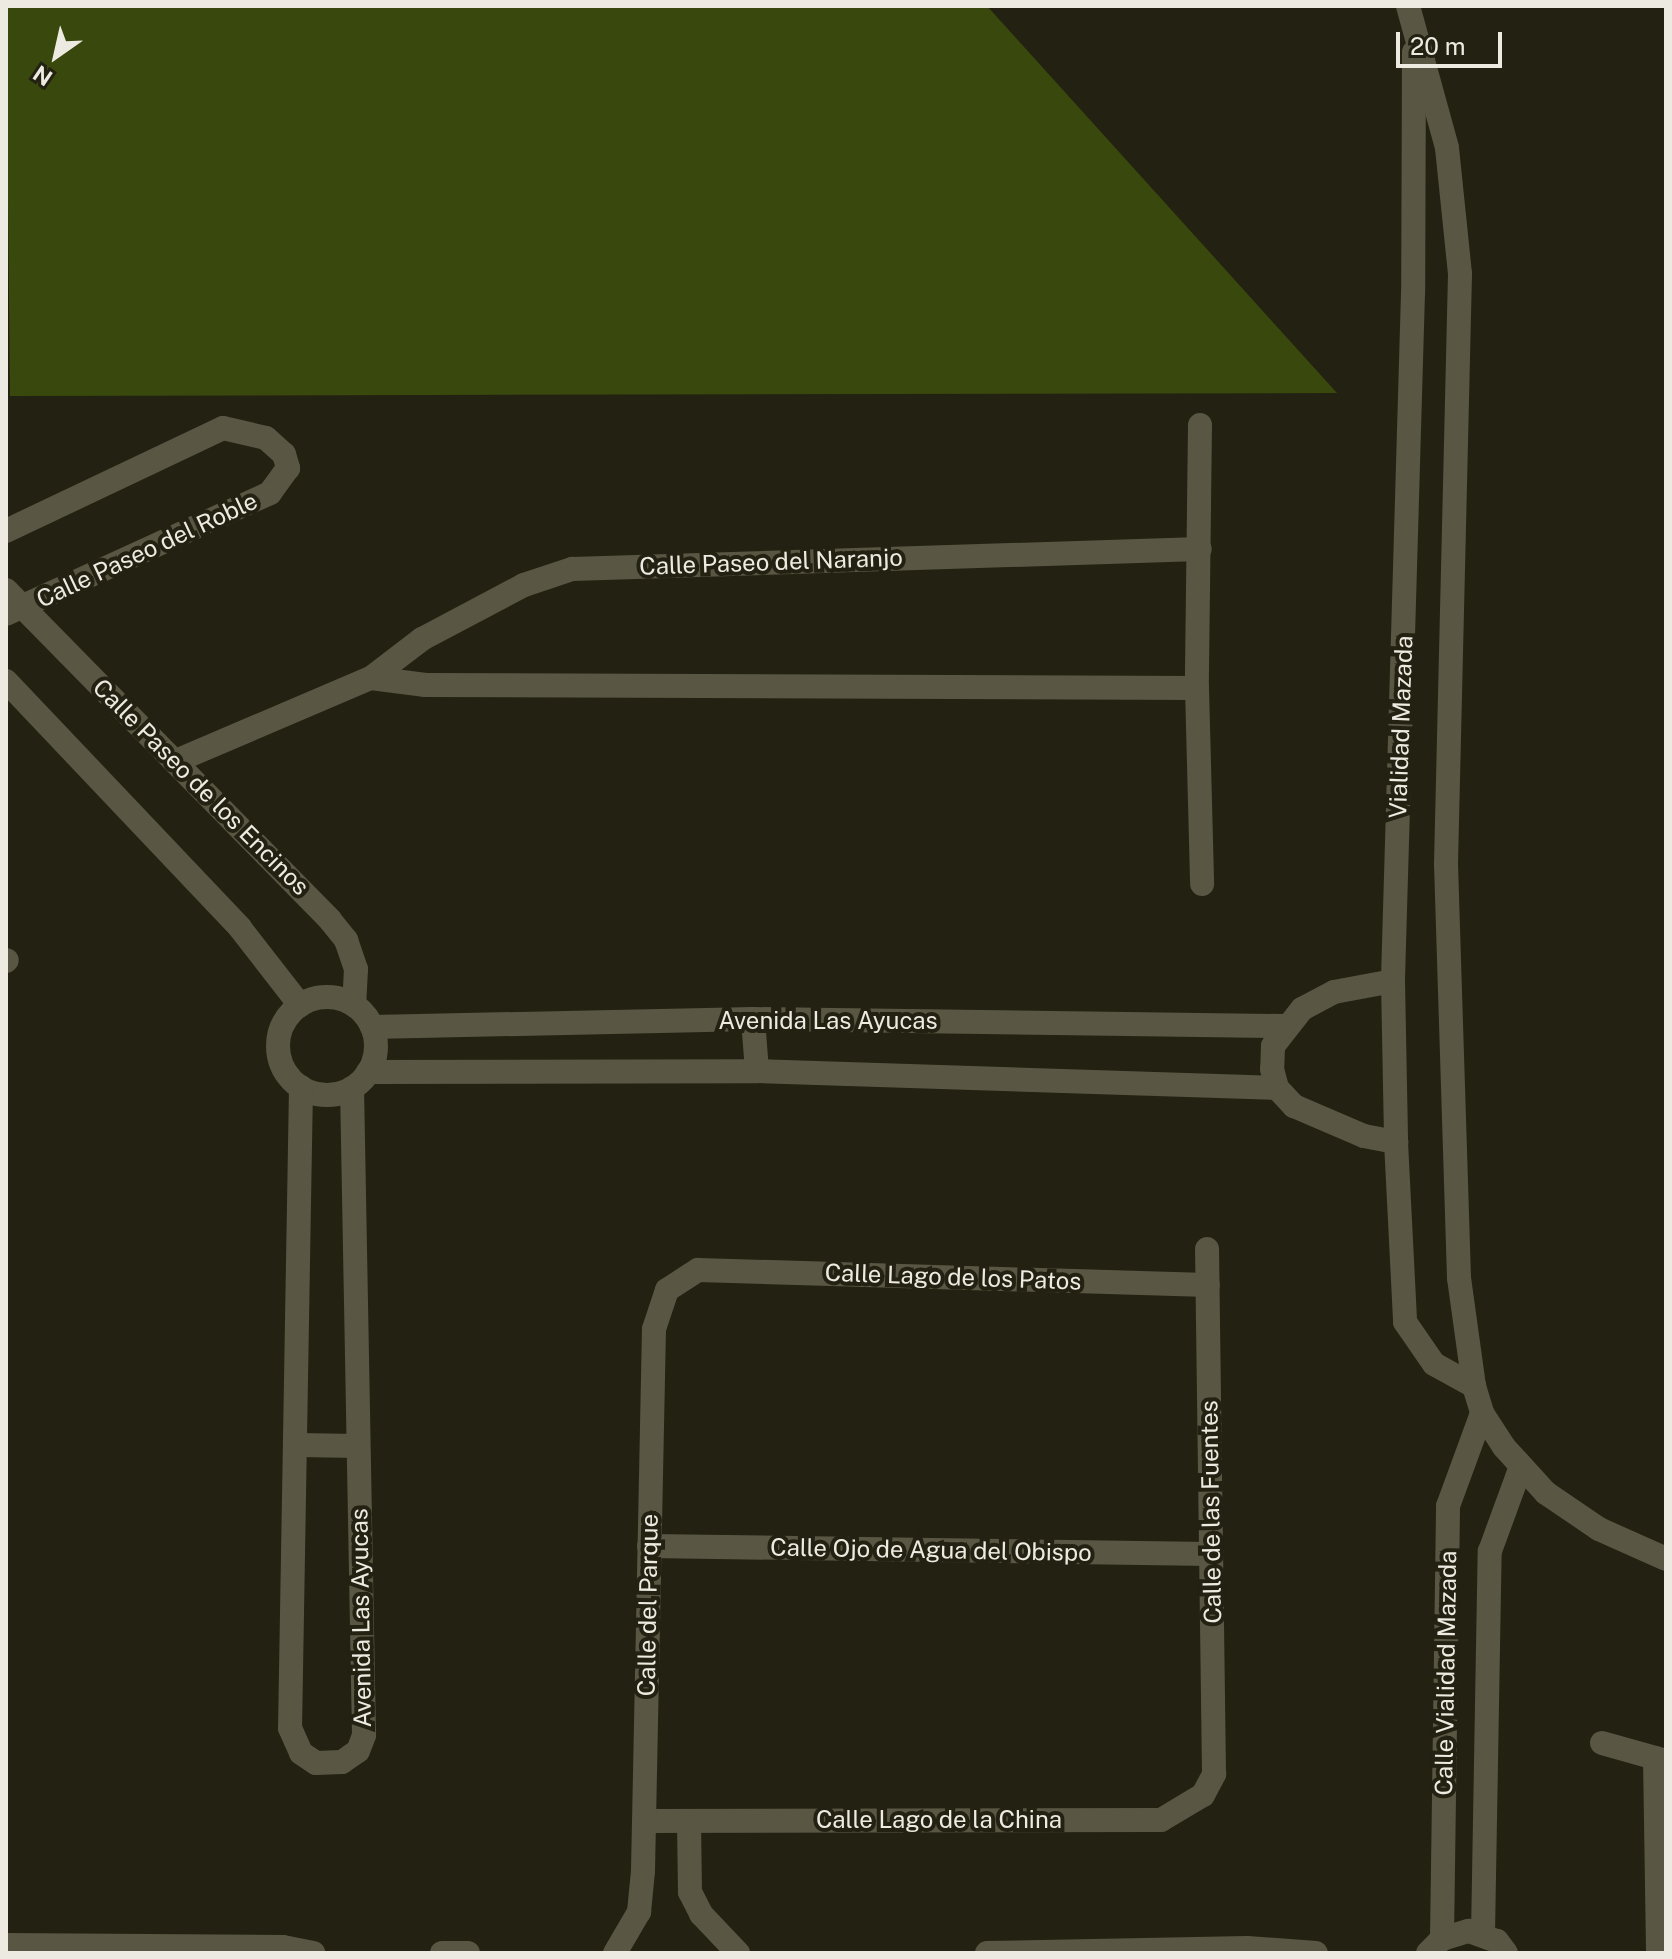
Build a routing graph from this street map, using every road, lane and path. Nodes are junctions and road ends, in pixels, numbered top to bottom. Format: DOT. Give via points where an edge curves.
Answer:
graph roads {
  1 [pos="1408,6"];
  2 [pos="1416,34"];
  3 [pos="1200,425"];
  4 [pos="6,531"];
  5 [pos="1200,549"];
  6 [pos="12,604"];
  7 [pos="371,678"];
  8 [pos="6,681"];
  9 [pos="1197,688"];
  10 [pos="176,761"];
  11 [pos="1202,884"];
  12 [pos="1393,981"];
  13 [pos="300,1005"];
  14 [pos="354,1005"];
  15 [pos="753,1019"];
  16 [pos="1284,1026"];
  17 [pos="372,1027"];
  18 [pos="757,1071"];
  19 [pos="360,1080"];
  20 [pos="301,1087"];
  21 [pos="1277,1088"];
  22 [pos="1396,1142"];
  23 [pos="1207,1249"];
  24 [pos="698,1270"];
  25 [pos="1208,1285"];
  26 [pos="1474,1386"];
  27 [pos="1482,1413"];
  28 [pos="297,1445"];
  29 [pos="358,1446"];
  30 [pos="1520,1469"];
  31 [pos="649,1546"];
  32 [pos="1212,1554"];
  33 [pos="1666,1559"];
  34 [pos="1602,1743"];
  35 [pos="1661,1760"];
  36 [pos="1214,1774"];
  37 [pos="644,1821"];
  38 [pos="689,1821"];
  39 [pos="1483,1934"];
  40 [pos="6,1945"];
  41 [pos="1435,1946"];
  42 [pos="283,1950"];
  43 [pos="313,1953"];
  44 [pos="615,1953"];
  45 [pos="738,1953"];
  46 [pos="987,1953"];
  47 [pos="1316,1953"];
  48 [pos="1506,1953"];
  49 [pos="1658,1953"];
  1 -- 2 [label="street"];
  2 -- 12 [label="street, Vialidad Mazada"];
  2 -- 26 [label="street" via="1447,148 1460,274 1446,864 1459,1278"];
  3 -- 5 [label="street"];
  4 -- 6 [label="street, Calle Paseo del Roble" via="223,428 266,438 284,454 288,468 270,493"];
  5 -- 7 [label="street, Calle Paseo del Naranjo" via="572,569 524,585 422,639"];
  5 -- 9 [label="street"];
  6 -- 10 [label="street, Calle Paseo de los Encinos"];
  7 -- 9 [label="street" via="426,685"];
  7 -- 10 [label="street, Calle Paseo del Naranjo"];
  8 -- 13 [label="street" via="240,928"];
  9 -- 11 [label="street"];
  10 -- 14 [label="street, Calle Paseo de los Encinos" via="346,940 356,969"];
  12 -- 16 [label="street" via="1334,992"];
  12 -- 22 [label="street, Vialidad Mazada"];
  13 -- 14 [label="street" via="326,997"];
  13 -- 20 [label="street" via="288,1015 278,1040 283,1066"];
  14 -- 17 [label="street"];
  15 -- 16 [label="street, Avenida Las Ayucas"];
  15 -- 17 [label="street, Avenida Las Ayucas"];
  15 -- 18 [label="street"];
  16 -- 21 [label="street" via="1273,1046"];
  17 -- 19 [label="street" via="376,1042"];
  18 -- 19 [label="street"];
  18 -- 21 [label="street"];
  19 -- 20 [label="street" via="326,1095"];
  19 -- 29 [label="street, Avenida Las Ayucas"];
  20 -- 28 [label="street, Avenida Las Ayucas"];
  21 -- 22 [label="street" via="1294,1106 1325,1123"];
  22 -- 26 [label="street, Vialidad Mazada" via="1405,1322 1434,1364"];
  23 -- 25 [label="street, Calle de las Fuentes"];
  24 -- 25 [label="street, Calle Lago de los Patos"];
  24 -- 31 [label="street, Calle del Parque" via="667,1290 654,1329"];
  25 -- 32 [label="street, Calle de las Fuentes"];
  26 -- 27 [label="street"];
  27 -- 30 [label="street"];
  27 -- 41 [label="street, Calle Vialidad Mazada" via="1448,1506"];
  28 -- 29 [label="street"];
  28 -- 29 [label="street, Avenida Las Ayucas" via="290,1728 301,1753 316,1763 342,1762 358,1751 364,1735"];
  30 -- 33 [label="street" via="1599,1529"];
  30 -- 39 [label="street, Calle Vialidad Mazada" via="1490,1551"];
  31 -- 32 [label="street, Calle Ojo de Agua del Obispo"];
  31 -- 37 [label="street, Calle del Parque"];
  32 -- 36 [label="street, Calle de las Fuentes"];
  34 -- 35 [label="street"];
  35 -- 49 [label="street"];
  36 -- 38 [label="street, Calle Lago de la China" via="1203,1795 1161,1820"];
  37 -- 38 [label="street, Calle Lago de la China"];
  37 -- 44 [label="street, Calle del Parque" via="639,1912"];
  38 -- 45 [label="street" via="690,1892 701,1914"];
  39 -- 41 [label="street" via="1455,1932"];
  39 -- 48 [label="street"];
  40 -- 42 [label="street"];
  42 -- 43 [label="street"];
  46 -- 47 [label="street" via="1247,1948"];
}
